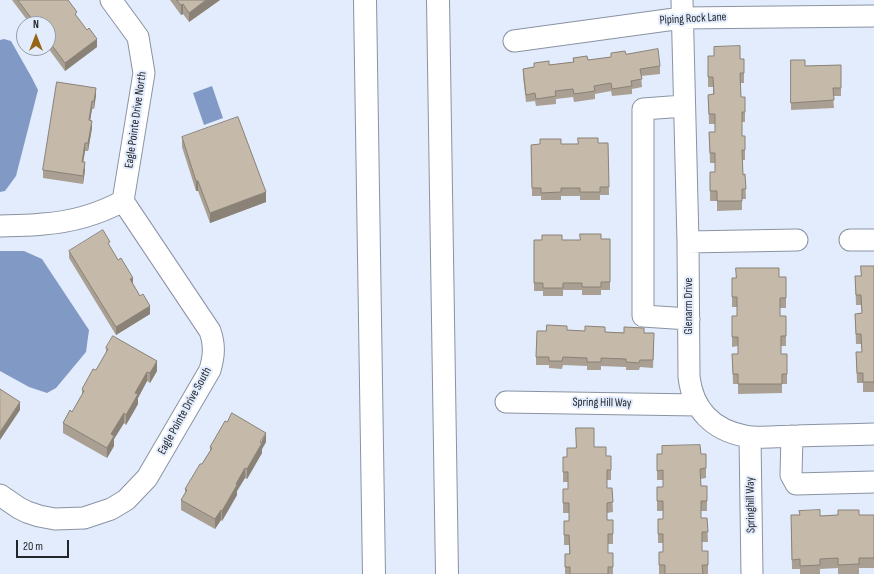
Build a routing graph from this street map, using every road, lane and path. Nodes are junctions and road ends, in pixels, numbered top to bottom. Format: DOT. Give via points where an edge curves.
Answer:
graph roads {
  1 [pos="111,0"];
  2 [pos="365,0"];
  3 [pos="438,0"];
  4 [pos="682,9"];
  5 [pos="874,16"];
  6 [pos="514,41"];
  7 [pos="684,106"];
  8 [pos="123,201"];
  9 [pos="0,226"];
  10 [pos="797,240"];
  11 [pos="850,240"];
  12 [pos="874,240"];
  13 [pos="688,242"];
  14 [pos="689,319"];
  15 [pos="506,402"];
  16 [pos="697,404"];
  17 [pos="874,434"];
  18 [pos="792,436"];
  19 [pos="750,437"];
  20 [pos="874,482"];
  21 [pos="0,495"];
  22 [pos="374,574"];
  23 [pos="447,574"];
  24 [pos="752,574"];
  1 -- 8 [label="street, Eagle Pointe Drive North" via="138,37 144,73"];
  2 -- 22 [label="highway"];
  3 -- 23 [label="highway"];
  4 -- 5 [label="street, Piping Rock Lane"];
  4 -- 6 [label="street, Piping Rock Lane"];
  4 -- 7 [label="street, Glenarm Drive"];
  7 -- 13 [label="street, Glenarm Drive"];
  7 -- 14 [label="street" via="643,109 643,316"];
  8 -- 9 [label="street" via="100,212 68,221"];
  8 -- 21 [label="street, Eagle Pointe Drive South" via="210,331 214,351 210,370 147,478 126,500 111,509 84,518 55,519 28,512"];
  10 -- 13 [label="street"];
  11 -- 12 [label="street"];
  13 -- 14 [label="street, Glenarm Drive"];
  14 -- 16 [label="street, Glenarm Drive" via="689,377"];
  15 -- 16 [label="street, Spring Hill Way"];
  16 -- 19 [label="street, Glenarm Drive" via="711,422 723,430"];
  17 -- 18 [label="street, Glenarm Drive"];
  18 -- 19 [label="street, Glenarm Drive"];
  18 -- 20 [label="street" via="791,476 796,484"];
  19 -- 24 [label="street, Springhill Way"];
}
